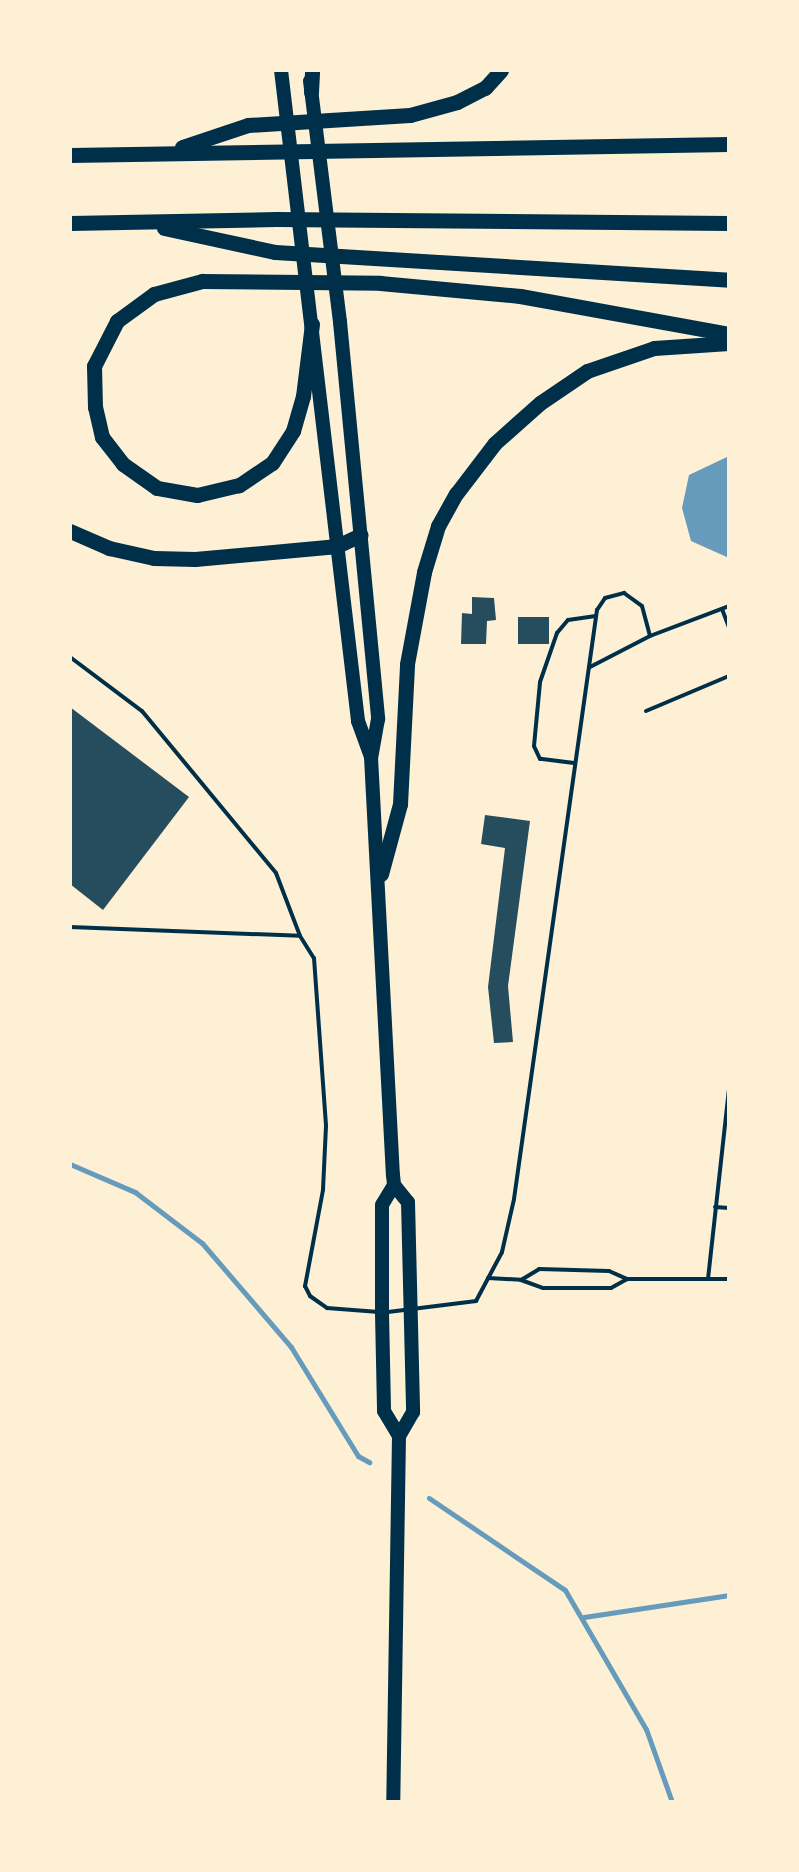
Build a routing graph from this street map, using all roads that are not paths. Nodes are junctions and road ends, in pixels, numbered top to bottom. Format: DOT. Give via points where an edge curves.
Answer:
graph roads {
  1 [pos="281,70"];
  2 [pos="310,70"];
  3 [pos="502,70"];
  4 [pos="311,92"];
  5 [pos="729,144"];
  6 [pos="166,152"];
  7 [pos="70,154"];
  8 [pos="70,222"];
  9 [pos="140,223"];
  10 [pos="729,223"];
  11 [pos="729,280"];
  12 [pos="312,324"];
  13 [pos="729,334"];
  14 [pos="729,344"];
  15 [pos="70,531"];
  16 [pos="361,535"];
  17 [pos="337,546"];
  18 [pos="729,606"];
  19 [pos="722,609"];
  20 [pos="596,616"];
  21 [pos="729,627"];
  22 [pos="650,636"];
  23 [pos="70,657"];
  24 [pos="590,667"];
  25 [pos="729,676"];
  26 [pos="646,710"];
  27 [pos="372,756"];
  28 [pos="576,763"];
  29 [pos="380,874"];
  30 [pos="70,927"];
  31 [pos="300,936"];
  32 [pos="729,1089"];
  33 [pos="394,1185"];
  34 [pos="715,1207"];
  35 [pos="729,1208"];
  36 [pos="488,1278"];
  37 [pos="627,1279"];
  38 [pos="708,1279"];
  39 [pos="729,1279"];
  40 [pos="521,1280"];
  41 [pos="410,1310"];
  42 [pos="382,1313"];
  43 [pos="399,1436"];
  44 [pos="392,1802"];
  1 -- 12 [label="main road"];
  2 -- 4 [label="highway"];
  3 -- 6 [label="highway" via="458,102 410,114 248,125"];
  4 -- 16 [label="main road"];
  5 -- 6 [label="highway"];
  6 -- 7 [label="highway"];
  8 -- 9 [label="highway"];
  9 -- 10 [label="highway"];
  9 -- 11 [label="highway" via="275,252"];
  12 -- 13 [label="highway" via="293,430 272,463 239,485 197,494 157,488 123,464 102,436 94,366 117,321 154,294 202,282 345,282 520,296"];
  12 -- 17 [label="main road"];
  14 -- 29 [label="highway" via="654,348 587,371 495,442 456,494 424,572 407,664 400,804"];
  15 -- 17 [label="highway" via="154,558"];
  16 -- 17 [label="highway"];
  16 -- 27 [label="main road" via="378,719"];
  17 -- 27 [label="main road" via="358,721"];
  18 -- 19 [label="lane"];
  19 -- 21 [label="lane"];
  19 -- 22 [label="lane"];
  20 -- 22 [label="lane" via="605,598 624,592 642,606"];
  20 -- 24 [label="lane"];
  20 -- 28 [label="lane" via="568,620 540,682 534,746 540,758"];
  22 -- 24 [label="lane"];
  23 -- 31 [label="lane" via="142,710 276,874"];
  24 -- 28 [label="lane"];
  25 -- 26 [label="lane"];
  27 -- 29 [label="main road"];
  28 -- 36 [label="lane" via="514,1199 502,1252"];
  29 -- 33 [label="main road"];
  30 -- 31 [label="lane"];
  31 -- 42 [label="lane" via="314,958 326,1126 324,1190 305,1286 328,1308"];
  32 -- 34 [label="lane"];
  33 -- 41 [label="main road" via="408,1202"];
  33 -- 42 [label="main road" via="382,1205"];
  34 -- 35 [label="lane"];
  34 -- 38 [label="lane"];
  36 -- 40 [label="lane"];
  36 -- 41 [label="lane" via="476,1301"];
  37 -- 38 [label="lane"];
  37 -- 40 [label="lane" via="611,1288 543,1288"];
  37 -- 40 [label="lane" via="539,1269"];
  38 -- 39 [label="lane"];
  41 -- 42 [label="lane"];
  41 -- 43 [label="main road" via="413,1412"];
  42 -- 43 [label="main road" via="384,1412"];
  43 -- 44 [label="main road"];
}
